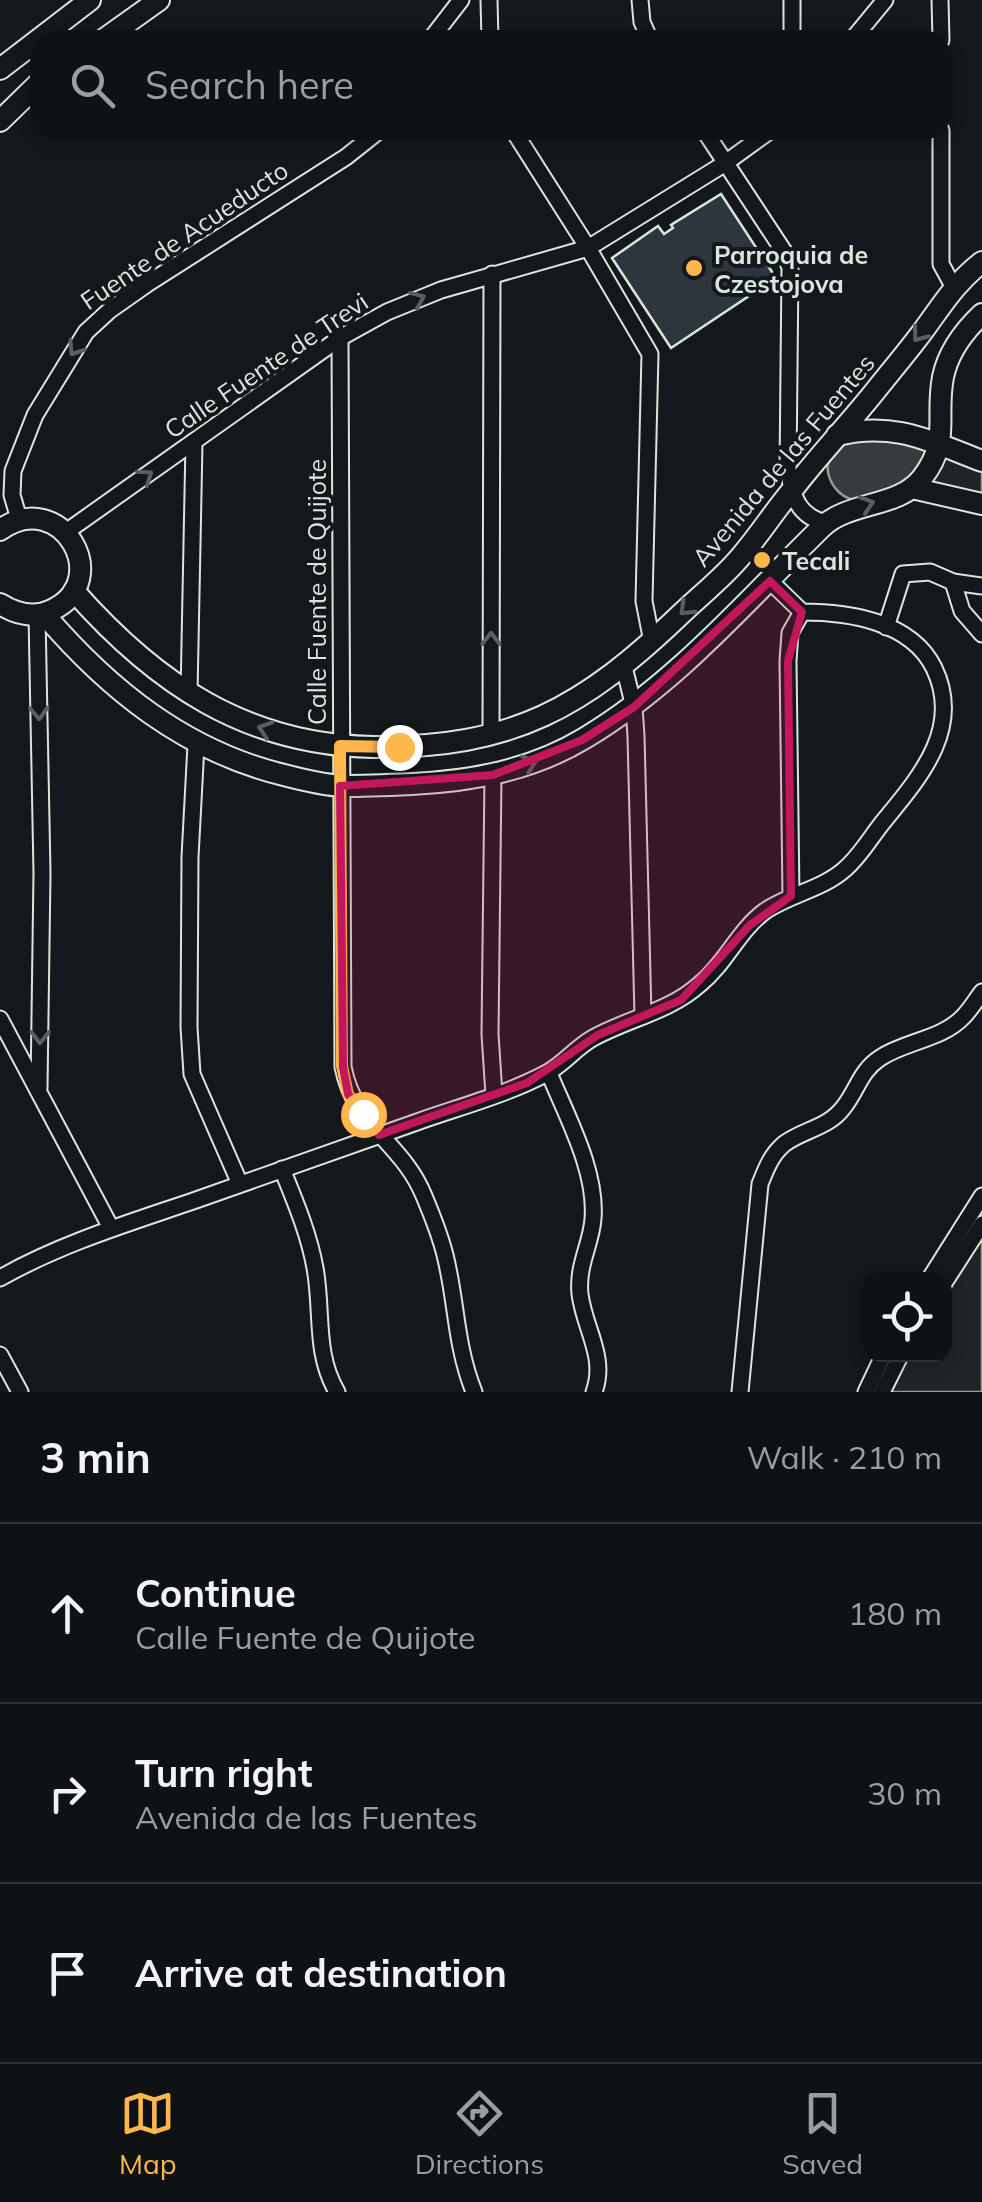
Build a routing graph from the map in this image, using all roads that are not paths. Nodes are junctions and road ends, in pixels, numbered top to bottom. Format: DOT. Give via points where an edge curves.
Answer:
graph roads {
  1 [pos="90,0"];
  2 [pos="159,0"];
  3 [pos="462,0"];
  4 [pos="489,0"];
  5 [pos="640,0"];
  6 [pos="792,0"];
  7 [pos="885,0"];
  8 [pos="940,0"];
  9 [pos="66,9"];
  10 [pos="43,30"];
  11 [pos="117,30"];
  12 [pos="438,30"];
  13 [pos="490,30"];
  14 [pos="646,30"];
  15 [pos="792,30"];
  16 [pos="860,30"];
  17 [pos="940,30"];
  18 [pos="30,42"];
  19 [pos="0,69"];
  20 [pos="30,92"];
  21 [pos="0,120"];
  22 [pos="367,140"];
  23 [pos="519,140"];
  24 [pos="710,140"];
  25 [pos="757,140"];
  26 [pos="941,140"];
  27 [pos="724,164"];
  28 [pos="588,248"];
  29 [pos="982,262"];
  30 [pos="492,274"];
  31 [pos="953,286"];
  32 [pos="982,314"];
  33 [pos="340,338"];
  34 [pos="837,435"];
  35 [pos="194,443"];
  36 [pos="940,445"];
  37 [pos="982,461"];
  38 [pos="912,488"];
  39 [pos="792,490"];
  40 [pos="982,504"];
  41 [pos="7,520"];
  42 [pos="826,523"];
  43 [pos="66,532"];
  44 [pos="770,580"];
  45 [pos="954,582"];
  46 [pos="982,586"];
  47 [pos="74,591"];
  48 [pos="0,604"];
  49 [pos="802,612"];
  50 [pos="40,614"];
  51 [pos="886,627"];
  52 [pos="982,634"];
  53 [pos="652,642"];
  54 [pos="624,667"];
  55 [pos="189,694"];
  56 [pos="634,706"];
  57 [pos="491,736"];
  58 [pos="196,744"];
  59 [pos="340,746"];
  60 [pos="494,776"];
  61 [pos="340,786"];
  62 [pos="791,896"];
  63 [pos="982,992"];
  64 [pos="642,1016"];
  65 [pos="0,1019"];
  66 [pos="548,1073"];
  67 [pos="39,1088"];
  68 [pos="494,1095"];
  69 [pos="379,1135"];
  70 [pos="282,1170"];
  71 [pos="240,1184"];
  72 [pos="982,1196"];
  73 [pos="982,1224"];
  74 [pos="110,1228"];
  75 [pos="934,1272"];
  76 [pos="951,1272"];
  77 [pos="0,1278"];
  78 [pos="0,1355"];
  79 [pos="880,1362"];
  80 [pos="897,1362"];
  81 [pos="20,1392"];
  82 [pos="337,1392"];
  83 [pos="474,1392"];
  84 [pos="594,1392"];
  85 [pos="740,1392"];
  86 [pos="866,1392"];
  87 [pos="882,1392"];
  1 -- 9 [label="main road"];
  2 -- 11 [label="main road"];
  3 -- 12 [label="street"];
  4 -- 13 [label="street"];
  5 -- 14 [label="street"];
  6 -- 15 [label="street"];
  7 -- 16 [label="street"];
  8 -- 17 [label="street"];
  9 -- 10 [label="main road"];
  18 -- 19 [label="main road"];
  20 -- 21 [label="main road"];
  22 -- 41 [label="street, Fuente de Acueducto, one-way" via="147,284 86,332 35,415 13,471"];
  23 -- 28 [label="street"];
  24 -- 27 [label="street"];
  25 -- 27 [label="street, Calle Fuente de Trevi"];
  26 -- 31 [label="street" via="941,264"];
  27 -- 28 [label="street, Calle Fuente de Trevi"];
  27 -- 39 [label="street" via="790,268"];
  28 -- 30 [label="street, Calle Fuente de Trevi"];
  28 -- 53 [label="street" via="650,354 644,601"];
  29 -- 31 [label="main road, Avenida de las Fuentes"];
  33 -- 30 [label="street, Calle Fuente de Trevi, one-way" via="387,312"];
  57 -- 30 [label="street, one-way"];
  31 -- 34 [label="main road, Avenida de las Fuentes, one-way"];
  32 -- 36 [label="main road" via="957,342 944,373"];
  33 -- 35 [label="street, Calle Fuente de Trevi"];
  33 -- 59 [label="street, Calle Fuente de Quijote"];
  34 -- 36 [label="main road" via="885,428"];
  34 -- 39 [label="main road, Avenida de las Fuentes"];
  43 -- 35 [label="street, Calle Fuente de Trevi, one-way"];
  35 -- 55 [label="street"];
  36 -- 37 [label="main road"];
  36 -- 38 [label="main road"];
  38 -- 40 [label="main road"];
  42 -- 38 [label="main road, one-way"];
  39 -- 42 [label="street" via="802,512"];
  39 -- 53 [label="main road, Avenida de las Fuentes, one-way" via="741,557"];
  41 -- 43 [label="main road" via="44,520"];
  42 -- 44 [label="main road"];
  43 -- 47 [label="main road" via="79,554"];
  44 -- 49 [label="street"];
  44 -- 56 [label="main road"];
  45 -- 46 [label="street"];
  45 -- 51 [label="street" via="930,572 903,574"];
  45 -- 52 [label="street" via="962,611"];
  47 -- 50 [label="main road"];
  47 -- 55 [label="main road, Avenida de las Fuentes" via="137,656"];
  48 -- 50 [label="main road"];
  49 -- 51 [label="street" via="838,612"];
  49 -- 62 [label="street" via="790,633 788,661"];
  50 -- 58 [label="main road" via="110,683"];
  50 -- 67 [label="street, one-way"];
  51 -- 62 [label="street" via="911,640 931,662 942,686 941,734 910,789 846,868"];
  53 -- 54 [label="main road, Avenida de las Fuentes"];
  54 -- 56 [label="street"];
  54 -- 57 [label="main road, Avenida de las Fuentes" via="588,694"];
  59 -- 55 [label="main road, Avenida de las Fuentes, one-way" via="266,731"];
  60 -- 56 [label="main road, one-way" via="582,740"];
  56 -- 64 [label="street"];
  57 -- 59 [label="main road, Avenida de las Fuentes" via="446,744"];
  58 -- 61 [label="main road" via="261,770"];
  58 -- 71 [label="street" via="192,1074"];
  59 -- 61 [label="street, Calle Fuente de Quijote"];
  60 -- 61 [label="main road"];
  60 -- 68 [label="street"];
  61 -- 69 [label="street, Calle Fuente de Quijote" via="342,1066 348,1094"];
  62 -- 64 [label="street" via="750,925 682,1000"];
  63 -- 85 [label="street" via="962,1019 939,1034 878,1058 843,1108 785,1144 769,1162 760,1184"];
  64 -- 66 [label="street" via="581,1045"];
  65 -- 67 [label="street"];
  66 -- 68 [label="street"];
  66 -- 84 [label="street" via="592,1179 593,1225 581,1258 580,1296 598,1358"];
  67 -- 74 [label="street"];
  68 -- 69 [label="street"];
  69 -- 70 [label="street"];
  69 -- 83 [label="street, Calle Fuente de Quijote" via="414,1172 425,1198 445,1255 461,1358"];
  70 -- 71 [label="street"];
  70 -- 82 [label="street" via="316,1269 324,1366"];
  71 -- 74 [label="street"];
  72 -- 75 [label="street"];
  73 -- 76 [label="street"];
  74 -- 77 [label="street"];
  78 -- 81 [label="street"];
  79 -- 86 [label="street"];
  80 -- 87 [label="street"];
}
